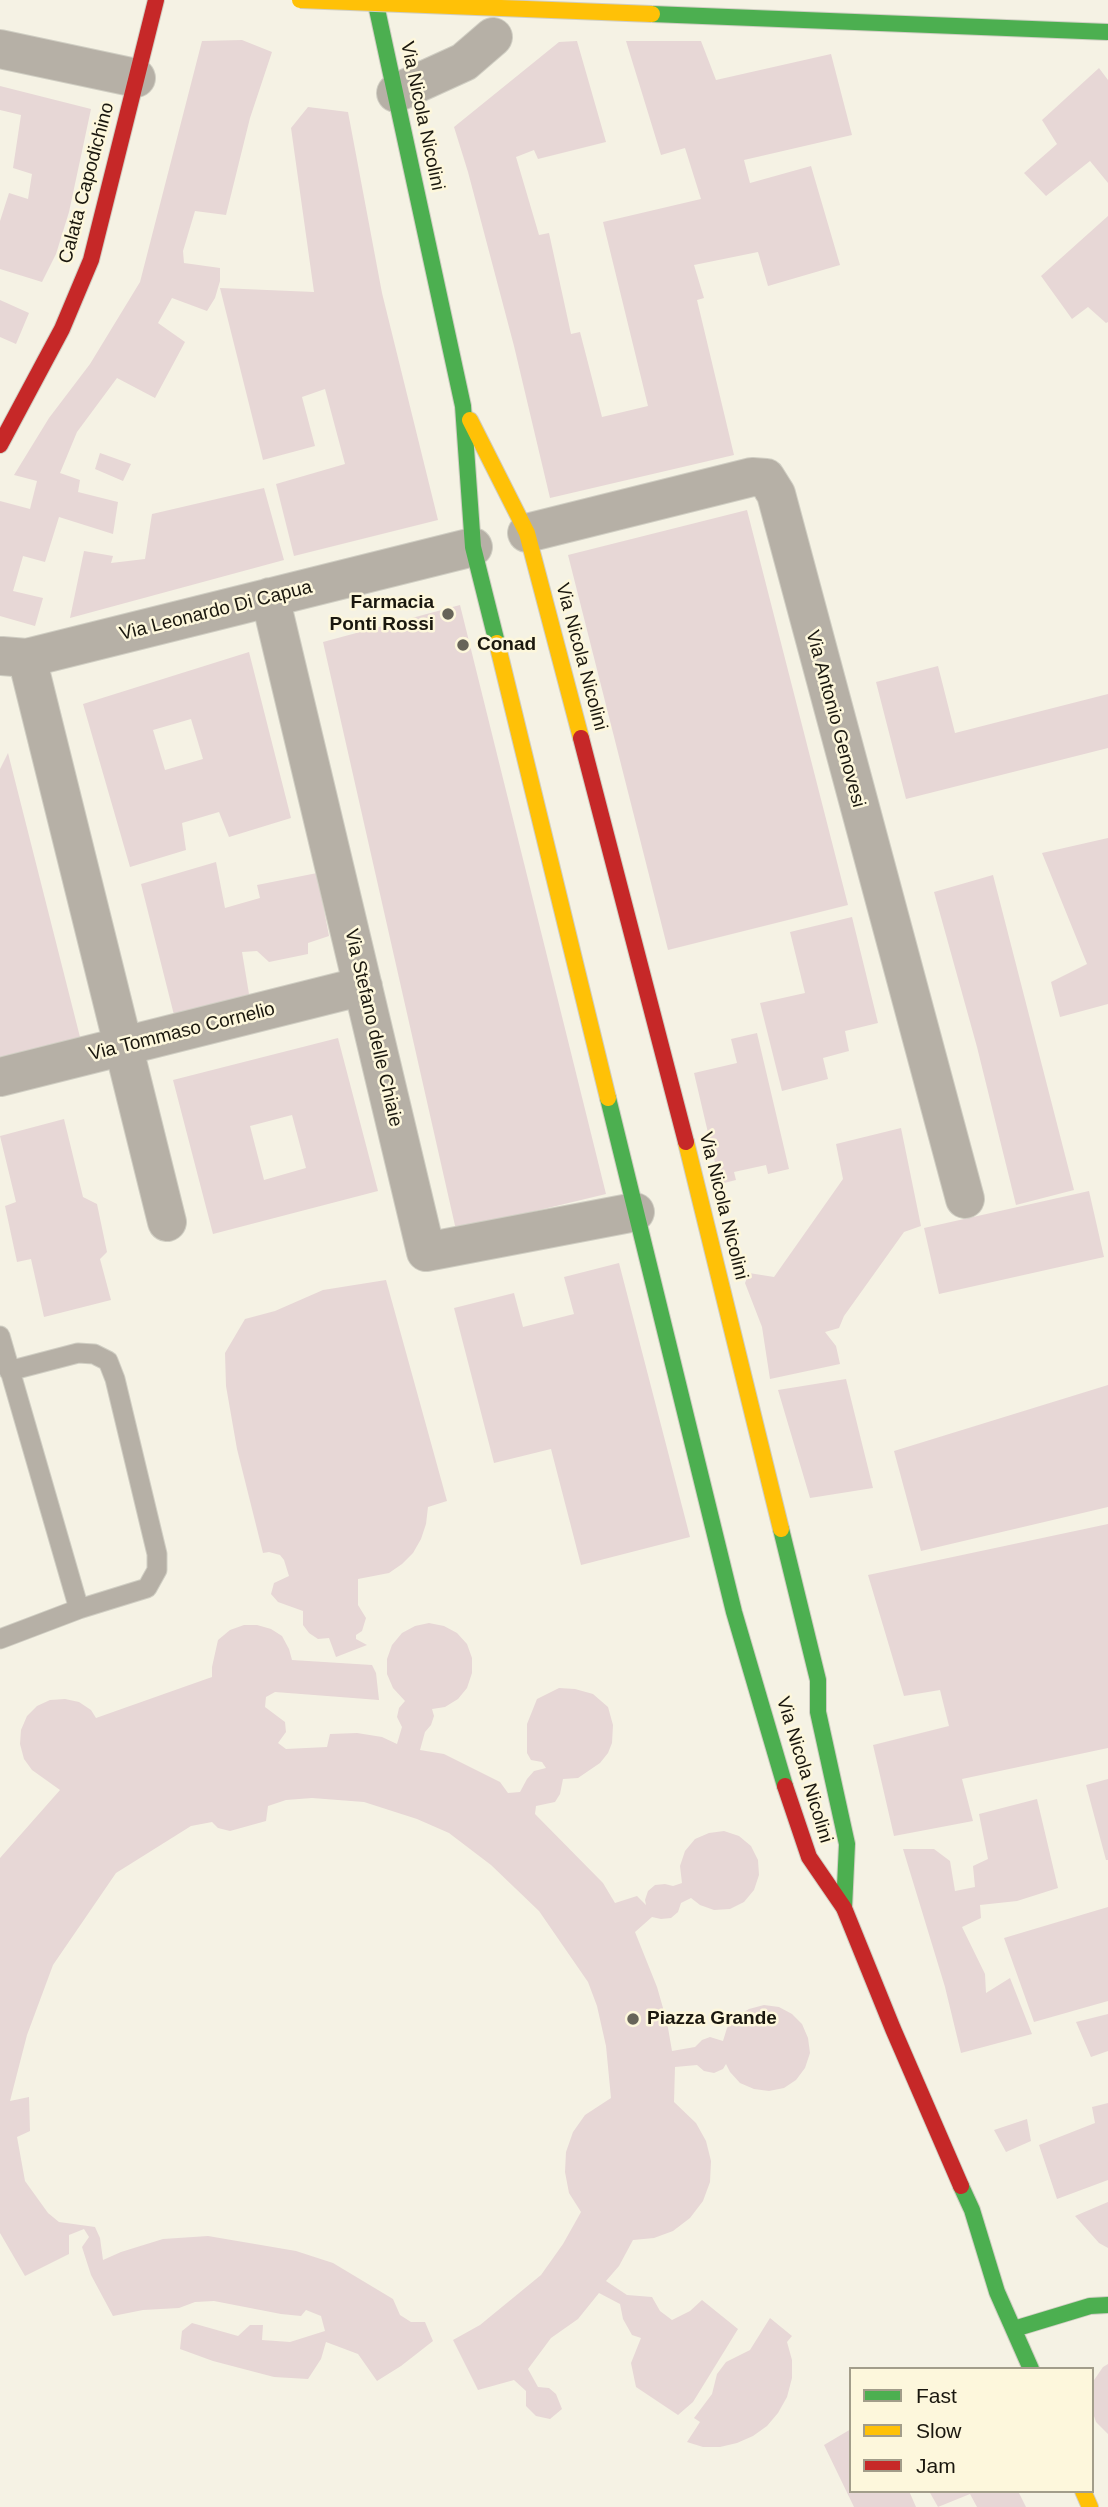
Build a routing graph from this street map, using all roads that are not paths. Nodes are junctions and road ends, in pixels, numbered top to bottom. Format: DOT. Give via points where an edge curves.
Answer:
graph roads {
  1 [pos="156,0"];
  2 [pos="300,0"];
  3 [pos="375,0"];
  4 [pos="1108,32"];
  5 [pos="493,37"];
  6 [pos="0,49"];
  7 [pos="136,78"];
  8 [pos="396,93"];
  9 [pos="463,406"];
  10 [pos="0,444"];
  11 [pos="520,535"];
  12 [pos="480,545"];
  13 [pos="270,597"];
  14 [pos="13,657"];
  15 [pos="363,986"];
  16 [pos="124,1047"];
  17 [pos="0,1077"];
  18 [pos="965,1199"];
  19 [pos="635,1212"];
  20 [pos="167,1222"];
  21 [pos="0,1336"];
  22 [pos="9,1371"];
  23 [pos="79,1609"];
  24 [pos="0,1639"];
  25 [pos="764,1712"];
  26 [pos="818,1712"];
  27 [pos="806,1733"];
  28 [pos="784,1734"];
  29 [pos="844,1908"];
  30 [pos="1108,2305"];
  31 [pos="1014,2329"];
  32 [pos="1030,2367"];
  1 -- 7 [label="main road, Calata Capodichino"];
  2 -- 4 [label="main road, bridge"];
  3 -- 8 [label="main road, Via Nicola Nicolini"];
  5 -- 8 [label="street" via="464,62"];
  6 -- 7 [label="street"];
  7 -- 10 [label="main road, Calata Capodichino" via="91,260 62,329"];
  8 -- 9 [label="main road, Via Nicola Nicolini"];
  9 -- 11 [label="main road, Via Nicola Nicolini" via="506,487"];
  9 -- 12 [label="main road, Via Nicola Nicolini"];
  11 -- 18 [label="street, Via Antonio Genovesi" via="752,477 766,478 776,494"];
  11 -- 26 [label="main road, Via Nicola Nicolini" via="709,1235 818,1680"];
  12 -- 13 [label="street, Via Leonardo Di Capua"];
  12 -- 19 [label="main road, Via Nicola Nicolini"];
  13 -- 14 [label="street, Via Leonardo Di Capua"];
  13 -- 15 [label="street, Via Stefano delle Chiaie"];
  14 -- 16 [label="street"];
  15 -- 16 [label="street, Via Tommaso Cornelio"];
  15 -- 19 [label="street, Via Stefano delle Chiaie" via="426,1252"];
  16 -- 17 [label="street, Via Tommaso Cornelio"];
  16 -- 20 [label="street"];
  19 -- 25 [label="main road, Via Nicola Nicolini" via="734,1612"];
  21 -- 22 [label="lane"];
  22 -- 23 [label="lane"];
  22 -- 23 [label="lane" via="78,1353 94,1354 108,1361 115,1379 158,1570 147,1588"];
  23 -- 24 [label="lane"];
  25 -- 28 [label="main road"];
  25 -- 29 [label="main road, Via Nicola Nicolini" via="809,1857"];
  26 -- 27 [label="main road"];
  26 -- 29 [label="main road, Via Nicola Nicolini" via="847,1844"];
  29 -- 31 [label="main road" via="972,2210 997,2292"];
  30 -- 31 [label="main road"];
  31 -- 32 [label="main road"];
}
